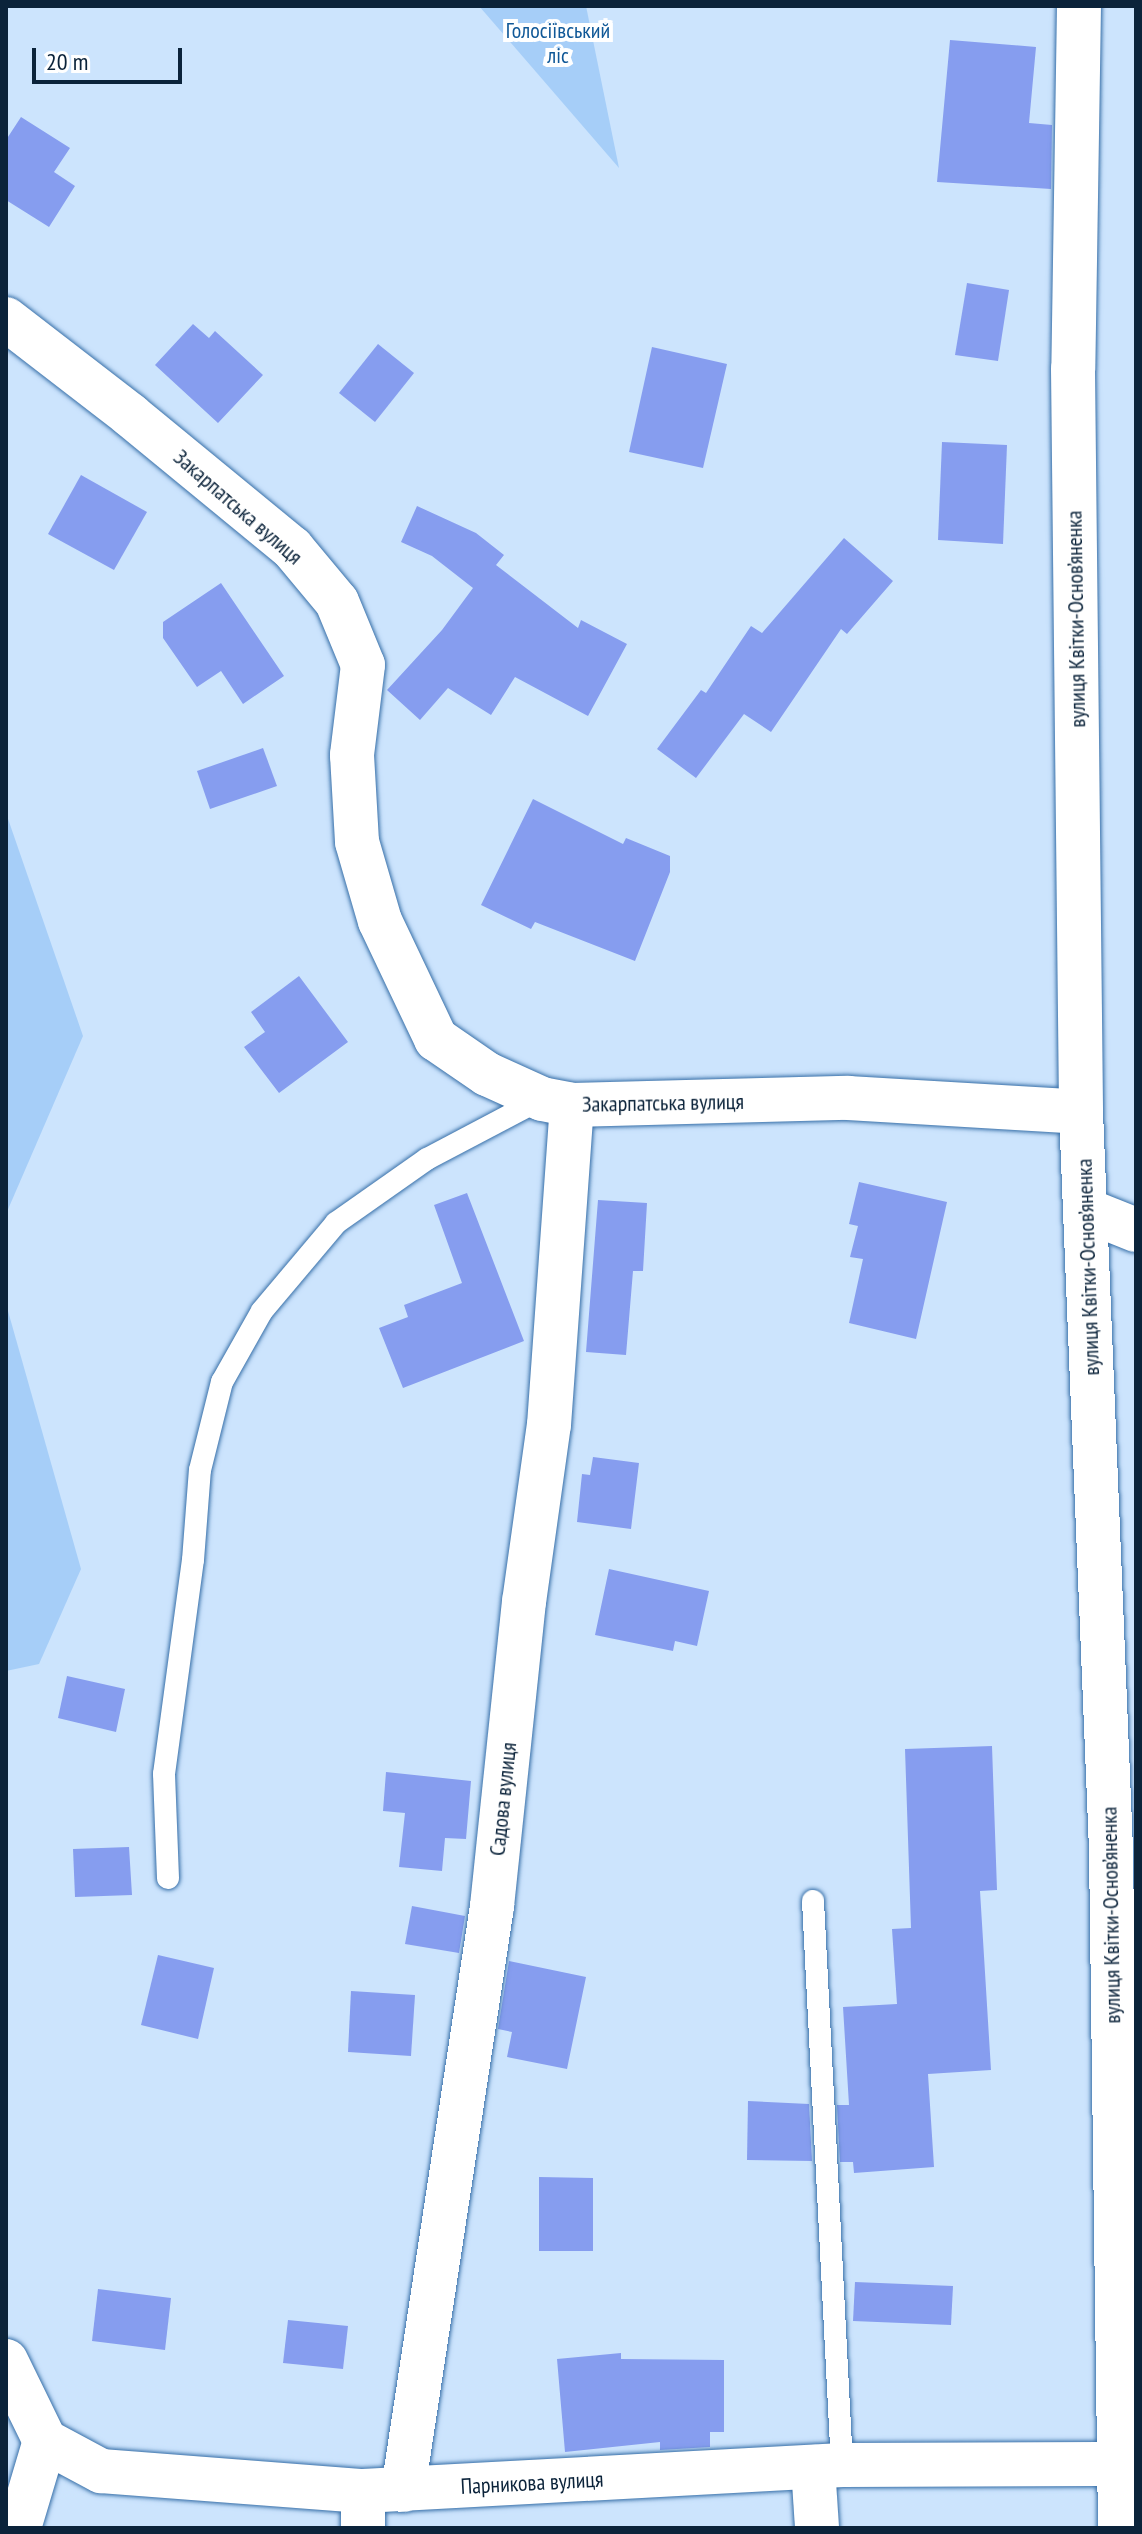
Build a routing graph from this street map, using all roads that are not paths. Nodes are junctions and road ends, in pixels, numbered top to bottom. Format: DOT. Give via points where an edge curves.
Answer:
graph roads {
  1 [pos="1079,6"];
  2 [pos="6,319"];
  3 [pos="557,1102"];
  4 [pos="1081,1112"];
  5 [pos="1086,1210"];
  6 [pos="1136,1230"];
  7 [pos="168,1878"];
  8 [pos="813,1901"];
  9 [pos="6,2361"];
  10 [pos="45,2441"];
  11 [pos="1117,2464"];
  12 [pos="828,2466"];
  13 [pos="376,2503"];
  14 [pos="19,2528"];
  15 [pos="817,2528"];
  16 [pos="1120,2528"];
  1 -- 4 [label="street, вулиця Квітки-Основ’яненка" via="1073,369"];
  2 -- 3 [label="street, Закарпатська вулиця" via="292,548 337,602 363,665 352,755 356,827 380,921 436,1039 487,1074"];
  3 -- 4 [label="street, Закарпатська вулиця" via="848,1098"];
  3 -- 7 [label="lane" via="427,1159 336,1223 262,1311 222,1382 200,1470 164,1774"];
  3 -- 13 [label="street, Садова вулиця" via="549,1425 492,1906"];
  4 -- 5 [label="street, вулиця Квітки-Основ’яненка"];
  5 -- 6 [label="street"];
  5 -- 11 [label="street, вулиця Квітки-Основ’яненка" via="1111,1850"];
  8 -- 12 [label="lane"];
  9 -- 10 [label="street"];
  10 -- 13 [label="street, Парникова вулиця" via="101,2471"];
  10 -- 14 [label="street"];
  11 -- 12 [label="street, Парникова вулиця"];
  11 -- 16 [label="street, вулиця Квітки-Основ’яненка"];
  12 -- 13 [label="street, Парникова вулиця"];
  12 -- 15 [label="street"];
}
